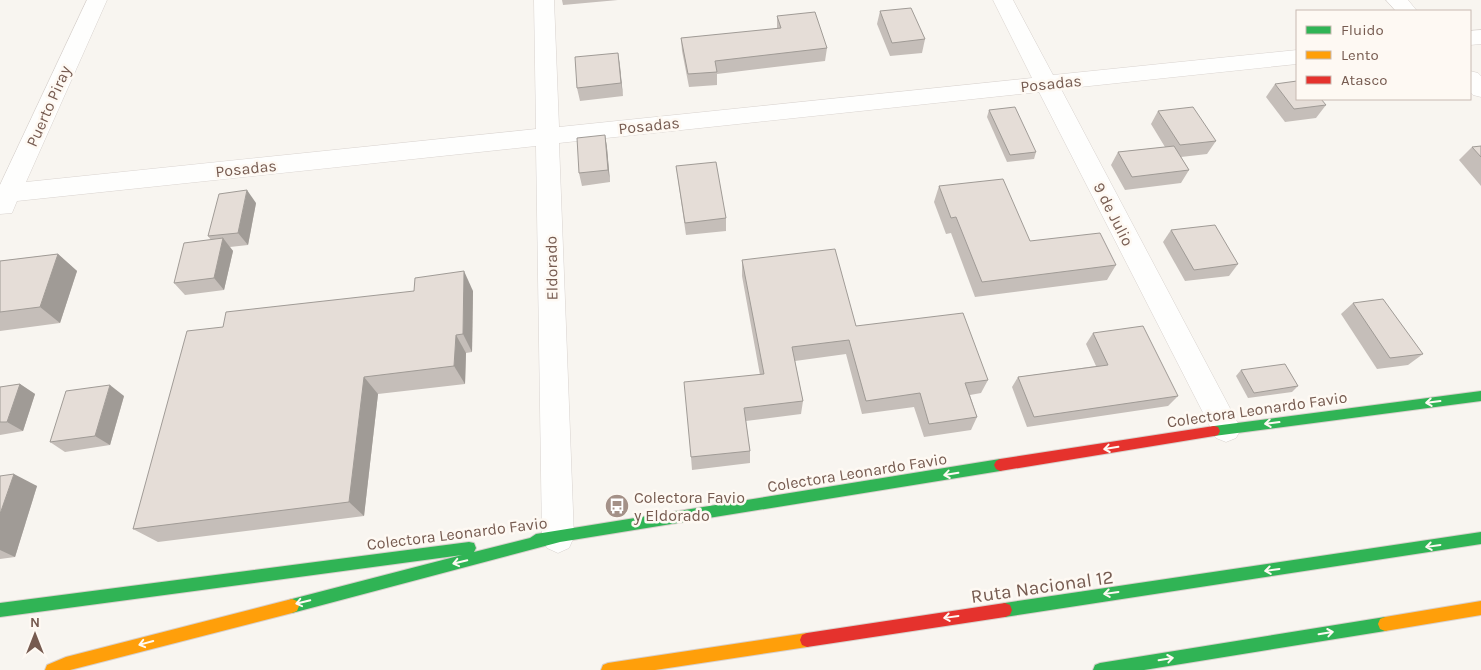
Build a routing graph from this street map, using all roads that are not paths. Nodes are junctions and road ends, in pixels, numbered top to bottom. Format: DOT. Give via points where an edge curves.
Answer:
graph roads {
  1 [pos="97,0"];
  2 [pos="544,0"];
  3 [pos="1003,0"];
  4 [pos="1396,0"];
  5 [pos="1406,10"];
  6 [pos="1296,57"];
  7 [pos="1471,79"];
  8 [pos="1046,83"];
  9 [pos="1481,90"];
  10 [pos="548,136"];
  11 [pos="3,200"];
  12 [pos="1481,396"];
  13 [pos="1226,429"];
  14 [pos="558,537"];
  15 [pos="1481,538"];
  16 [pos="1481,608"];
  17 [pos="0,610"];
  18 [pos="52,670"];
  19 [pos="608,670"];
  20 [pos="1100,670"];
  1 -- 11 [label="street, Puerto Piray"];
  2 -- 10 [label="street, Eldorado"];
  3 -- 8 [label="street, 9 de Julio"];
  4 -- 5 [label="street"];
  6 -- 8 [label="street, Posadas"];
  7 -- 9 [label="street"];
  8 -- 10 [label="street, Posadas"];
  8 -- 13 [label="street, 9 de Julio"];
  10 -- 11 [label="street, Posadas"];
  10 -- 14 [label="street, Eldorado"];
  12 -- 13 [label="main road, Colectora Leonardo Favio, one-way"];
  13 -- 14 [label="main road, Colectora Leonardo Favio, one-way"];
  14 -- 17 [label="main road, Colectora Leonardo Favio"];
  14 -- 18 [label="main road, one-way" via="76,661"];
  15 -- 19 [label="main road, Ruta Nacional 12, one-way"];
  20 -- 16 [label="main road, one-way"];
}
